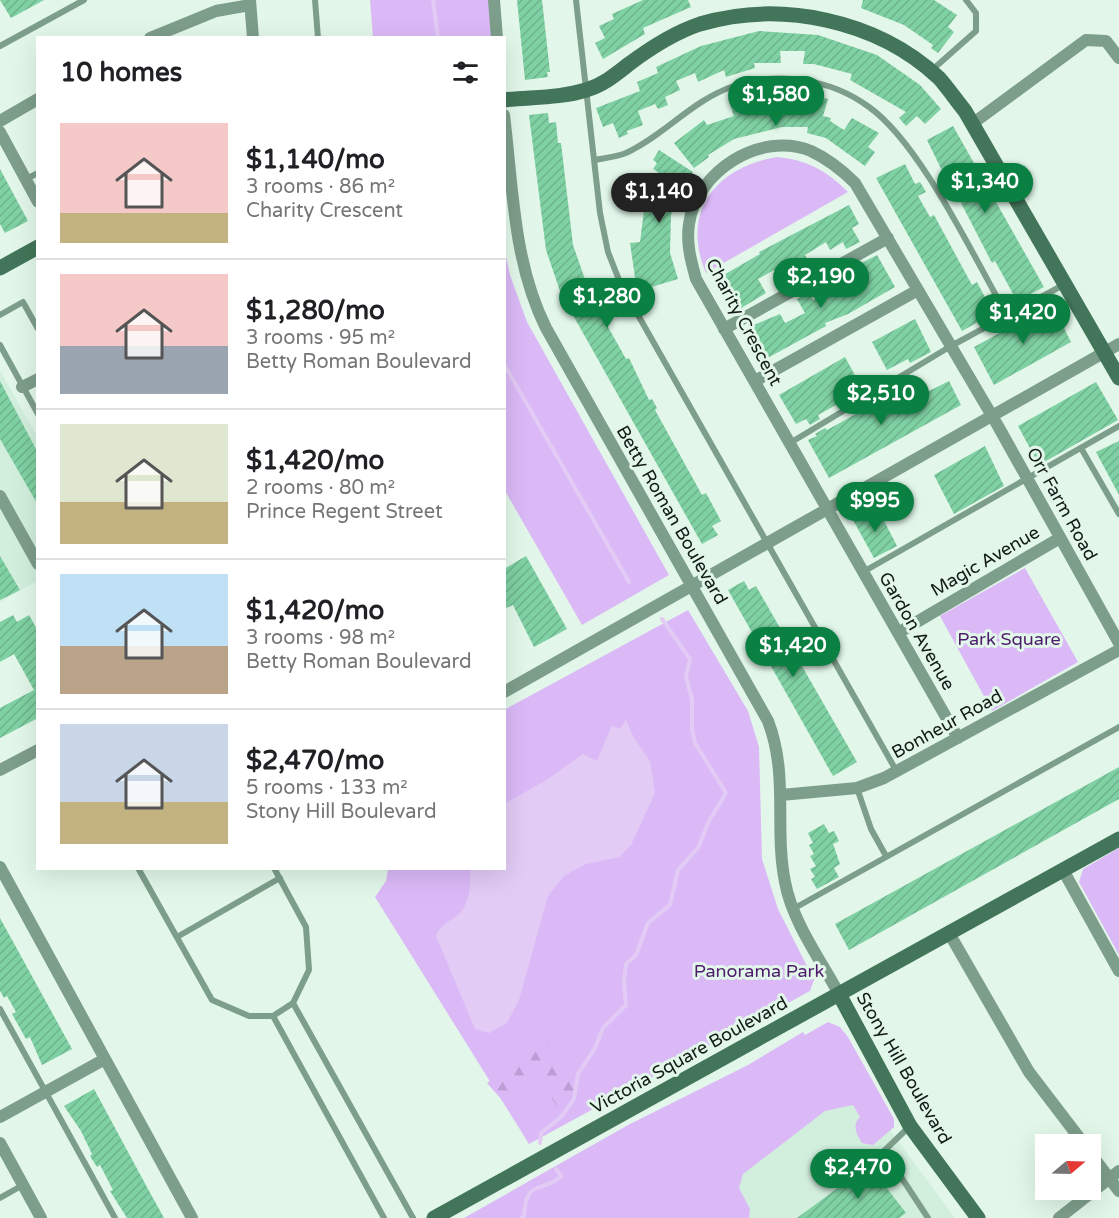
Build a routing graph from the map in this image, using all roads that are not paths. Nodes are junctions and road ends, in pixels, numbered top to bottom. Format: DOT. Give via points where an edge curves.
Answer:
graph roads {
  1 [pos="84,0"];
  2 [pos="315,0"];
  3 [pos="494,0"];
  4 [pos="576,0"];
  5 [pos="966,0"];
  6 [pos="250,2"];
  7 [pos="155,36"];
  8 [pos="253,36"];
  9 [pos="318,36"];
  10 [pos="497,36"];
  11 [pos="0,46"];
  12 [pos="1119,58"];
  13 [pos="930,71"];
  14 [pos="585,90"];
  15 [pos="36,100"];
  16 [pos="506,100"];
  17 [pos="0,121"];
  18 [pos="972,124"];
  19 [pos="0,132"];
  20 [pos="506,132"];
  21 [pos="595,160"];
  22 [pos="36,174"];
  23 [pos="26,179"];
  24 [pos="36,198"];
  25 [pos="888,238"];
  26 [pos="36,248"];
  27 [pos="0,268"];
  28 [pos="1066,284"];
  29 [pos="918,290"];
  30 [pos="0,315"];
  31 [pos="1007,315"];
  32 [pos="36,325"];
  33 [pos="724,329"];
  34 [pos="1119,344"];
  35 [pos="0,345"];
  36 [pos="951,346"];
  37 [pos="1104,352"];
  38 [pos="1119,378"];
  39 [pos="36,380"];
  40 [pos="755,381"];
  41 [pos="22,387"];
  42 [pos="36,411"];
  43 [pos="991,415"];
  44 [pos="1119,426"];
  45 [pos="790,443"];
  46 [pos="1081,448"];
  47 [pos="1028,479"];
  48 [pos="0,496"];
  49 [pos="829,510"];
  50 [pos="1119,514"];
  51 [pos="1060,538"];
  52 [pos="766,543"];
  53 [pos="36,560"];
  54 [pos="863,572"];
  55 [pos="691,584"];
  56 [pos="898,633"];
  57 [pos="1119,643"];
  58 [pos="1119,650"];
  59 [pos="506,691"];
  60 [pos="1119,727"];
  61 [pos="958,738"];
  62 [pos="36,751"];
  63 [pos="0,770"];
  64 [pos="898,772"];
  65 [pos="857,788"];
  66 [pos="781,795"];
  67 [pos="1119,839"];
  68 [pos="886,856"];
  69 [pos="0,867"];
  70 [pos="139,870"];
  71 [pos="275,870"];
  72 [pos="1063,870"];
  73 [pos="280,879"];
  74 [pos="793,909"];
  75 [pos="949,933"];
  76 [pos="177,937"];
  77 [pos="1119,970"];
  78 [pos="839,994"];
  79 [pos="293,1003"];
  80 [pos="0,1009"];
  81 [pos="273,1016"];
  82 [pos="105,1059"];
  83 [pos="46,1091"];
  84 [pos="0,1117"];
  85 [pos="910,1126"];
  86 [pos="1076,1134"];
  87 [pos="0,1143"];
  88 [pos="1101,1163"];
  89 [pos="1114,1175"];
  90 [pos="23,1185"];
  91 [pos="1119,1191"];
  92 [pos="0,1198"];
  93 [pos="41,1218"];
  94 [pos="115,1218"];
  95 [pos="192,1218"];
  96 [pos="384,1218"];
  97 [pos="413,1218"];
  98 [pos="434,1218"];
  99 [pos="928,1218"];
  100 [pos="978,1218"];
  101 [pos="1059,1218"];
  1 -- 11 [label="lane"];
  2 -- 9 [label="lane"];
  3 -- 10 [label="street"];
  4 -- 14 [label="lane"];
  5 -- 13 [label="lane" via="976,13 976,31"];
  6 -- 7 [label="street"];
  6 -- 8 [label="street"];
  12 -- 18 [label="street" via="1106,41 1086,40"];
  13 -- 14 [label="street" via="891,43 842,22 790,12 743,15 700,24"];
  13 -- 18 [label="street"];
  14 -- 16 [label="street"];
  14 -- 21 [label="lane"];
  15 -- 17 [label="street"];
  18 -- 28 [label="street"];
  19 -- 23 [label="street"];
  20 -- 55 [label="street, Betty Roman Boulevard" via="519,246 537,311"];
  21 -- 31 [label="lane" via="640,146 705,98 735,86 790,78 821,83 870,107 908,147"];
  21 -- 52 [label="lane" via="608,252 621,285"];
  22 -- 23 [label="lane"];
  23 -- 24 [label="street"];
  25 -- 29 [label="street, Charity Crescent"];
  25 -- 33 [label="street"];
  25 -- 33 [label="street, Charity Crescent" via="855,183 839,167 809,150 782,146 756,149 734,159 700,194 689,224 690,256 696,279"];
  26 -- 27 [label="street"];
  28 -- 31 [label="lane"];
  28 -- 37 [label="street"];
  29 -- 36 [label="street, Charity Crescent"];
  29 -- 40 [label="street"];
  30 -- 32 [label="lane" via="23,302"];
  31 -- 36 [label="lane"];
  33 -- 40 [label="street, Charity Crescent"];
  34 -- 37 [label="street"];
  35 -- 41 [label="lane"];
  36 -- 43 [label="street, Charity Crescent"];
  36 -- 45 [label="lane"];
  37 -- 38 [label="street"];
  37 -- 43 [label="street"];
  39 -- 41 [label="street"];
  40 -- 45 [label="street, Charity Crescent"];
  41 -- 42 [label="lane"];
  43 -- 47 [label="street, Orr Farm Road"];
  43 -- 49 [label="street"];
  44 -- 46 [label="lane"];
  45 -- 49 [label="street, Charity Crescent"];
  46 -- 47 [label="lane"];
  46 -- 50 [label="lane"];
  47 -- 51 [label="street, Orr Farm Road"];
  47 -- 54 [label="lane"];
  48 -- 53 [label="street"];
  49 -- 52 [label="street"];
  49 -- 54 [label="street, Gardon Avenue"];
  51 -- 56 [label="street, Magic Avenue"];
  51 -- 57 [label="street, Orr Farm Road"];
  52 -- 55 [label="street"];
  52 -- 64 [label="lane"];
  54 -- 56 [label="street, Gardon Avenue"];
  55 -- 59 [label="street"];
  55 -- 66 [label="street, Betty Roman Boulevard" via="768,721 780,759"];
  56 -- 61 [label="street, Gardon Avenue"];
  58 -- 61 [label="street, Bonheur Road"];
  60 -- 68 [label="lane"];
  61 -- 64 [label="street, Bonheur Road"];
  62 -- 63 [label="street"];
  64 -- 65 [label="street, Bonheur Road"];
  65 -- 66 [label="street, Bonheur Road"];
  65 -- 68 [label="lane" via="864,814"];
  66 -- 74 [label="street, Betty Roman Boulevard" via="782,863"];
  67 -- 72 [label="street, Victoria Square Boulevard"];
  68 -- 74 [label="lane"];
  69 -- 82 [label="street"];
  70 -- 76 [label="lane"];
  71 -- 73 [label="lane"];
  72 -- 75 [label="street, Victoria Square Boulevard"];
  72 -- 77 [label="street"];
  73 -- 76 [label="lane"];
  73 -- 79 [label="lane" via="306,927 309,970"];
  74 -- 78 [label="street, Betty Roman Boulevard"];
  75 -- 78 [label="street, Victoria Square Boulevard"];
  75 -- 86 [label="street" via="1029,1072"];
  76 -- 81 [label="lane" via="212,1000 249,1016"];
  78 -- 85 [label="street, Stony Hill Boulevard"];
  78 -- 98 [label="street, Victoria Square Boulevard"];
  79 -- 81 [label="lane"];
  79 -- 97 [label="lane"];
  80 -- 83 [label="lane"];
  81 -- 96 [label="lane"];
  82 -- 83 [label="street"];
  82 -- 95 [label="street"];
  83 -- 84 [label="street"];
  83 -- 94 [label="lane"];
  85 -- 99 [label="lane" via="884,1151"];
  85 -- 100 [label="street, Stony Hill Boulevard"];
  87 -- 90 [label="street"];
  88 -- 89 [label="street"];
  89 -- 91 [label="street"];
  89 -- 101 [label="street"];
  90 -- 92 [label="lane"];
  90 -- 93 [label="street"];
}
